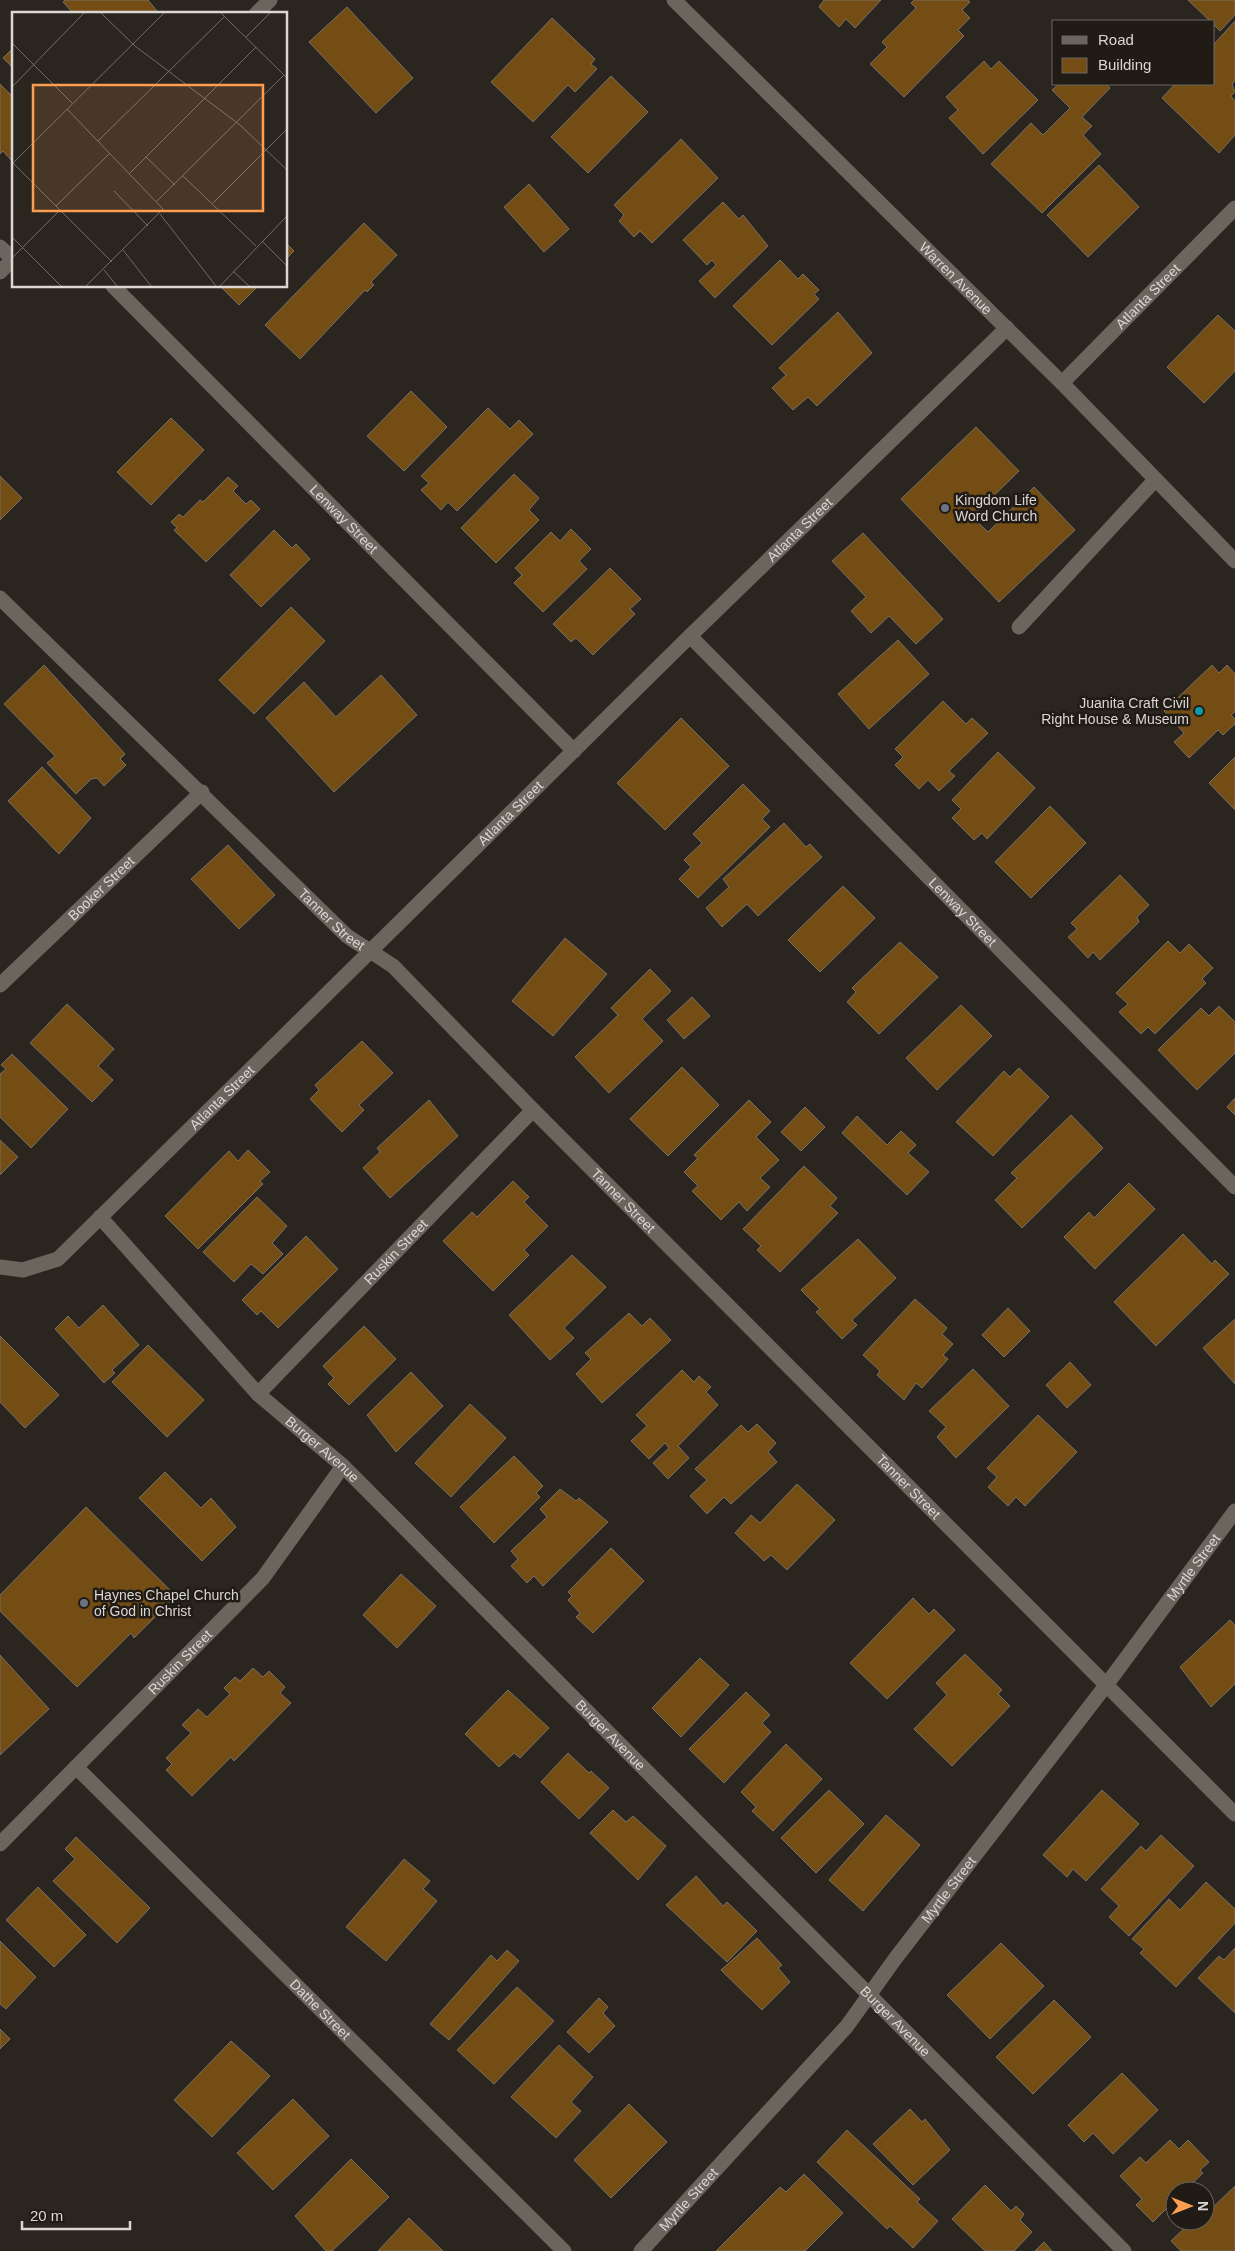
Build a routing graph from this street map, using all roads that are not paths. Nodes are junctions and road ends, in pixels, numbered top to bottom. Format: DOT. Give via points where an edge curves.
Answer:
graph roads {
  1 [pos="270,0"];
  2 [pos="674,0"];
  3 [pos="258,12"];
  4 [pos="1235,208"];
  5 [pos="0,247"];
  6 [pos="12,257"];
  7 [pos="12,259"];
  8 [pos="0,272"];
  9 [pos="115,288"];
  10 [pos="1007,328"];
  11 [pos="1062,383"];
  12 [pos="1155,480"];
  13 [pos="1235,561"];
  14 [pos="0,598"];
  15 [pos="1019,627"];
  16 [pos="690,636"];
  17 [pos="574,751"];
  18 [pos="202,792"];
  19 [pos="370,950"];
  20 [pos="0,984"];
  21 [pos="533,1110"];
  22 [pos="1235,1187"];
  23 [pos="100,1217"];
  24 [pos="0,1267"];
  25 [pos="258,1394"];
  26 [pos="343,1466"];
  27 [pos="1235,1511"];
  28 [pos="1107,1684"];
  29 [pos="76,1767"];
  30 [pos="1235,1814"];
  31 [pos="0,1844"];
  32 [pos="870,1995"];
  33 [pos="564,2251"];
  34 [pos="641,2251"];
  35 [pos="1124,2251"];
  1 -- 3 [label="street"];
  2 -- 10 [label="street, Warren Avenue"];
  4 -- 11 [label="street, Atlanta Street"];
  5 -- 6 [label="street"];
  7 -- 8 [label="street"];
  9 -- 17 [label="street, Lenway Street"];
  10 -- 11 [label="street, Warren Avenue"];
  10 -- 16 [label="street, Atlanta Street"];
  11 -- 12 [label="street, Warren Avenue"];
  12 -- 13 [label="street, Warren Avenue"];
  12 -- 15 [label="street"];
  14 -- 18 [label="street, Tanner Street"];
  16 -- 17 [label="street, Atlanta Street"];
  16 -- 22 [label="street, Lenway Street"];
  17 -- 19 [label="street, Atlanta Street"];
  18 -- 19 [label="street, Tanner Street" via="347,936"];
  18 -- 20 [label="street, Booker Street"];
  19 -- 21 [label="street, Tanner Street" via="393,966"];
  19 -- 23 [label="street, Atlanta Street"];
  21 -- 25 [label="street, Ruskin Street"];
  21 -- 28 [label="street, Tanner Street"];
  23 -- 24 [label="street, Atlanta Street" via="58,1259 23,1270"];
  23 -- 25 [label="street, Burger Avenue"];
  25 -- 26 [label="street, Burger Avenue"];
  26 -- 29 [label="street, Ruskin Street" via="263,1578"];
  26 -- 32 [label="street, Burger Avenue"];
  27 -- 28 [label="street, Myrtle Street"];
  28 -- 30 [label="street, Tanner Street"];
  28 -- 32 [label="street, Myrtle Street"];
  29 -- 31 [label="street, Ruskin Street"];
  29 -- 33 [label="street, Dathe Street"];
  32 -- 34 [label="street, Myrtle Street" via="847,2026"];
  32 -- 35 [label="street, Burger Avenue"];
}
